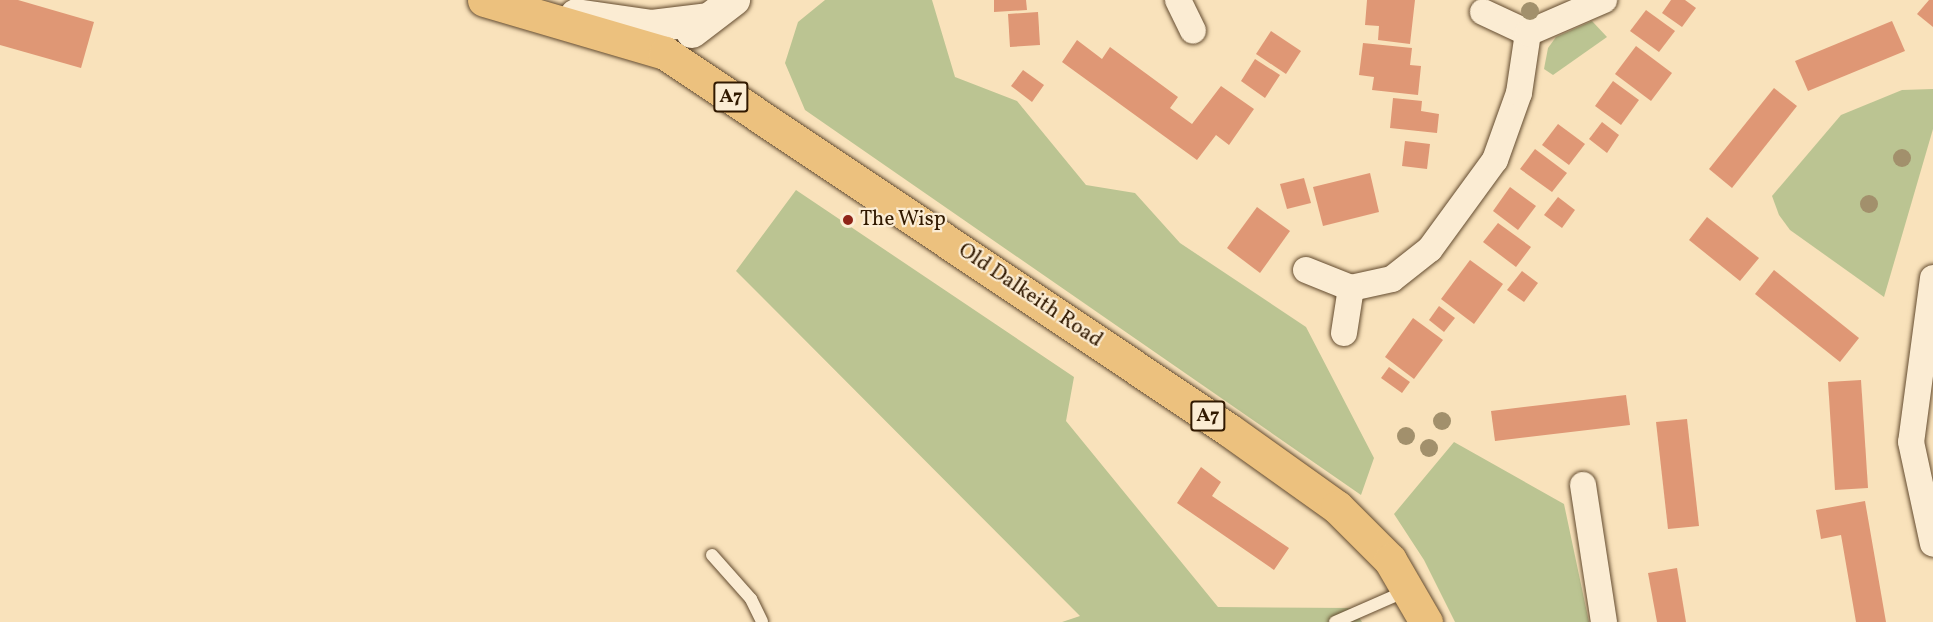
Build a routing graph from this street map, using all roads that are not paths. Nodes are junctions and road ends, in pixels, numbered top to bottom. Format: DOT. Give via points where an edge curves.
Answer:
graph roads {
  1 [pos="484,0"];
  2 [pos="517,0"];
  3 [pos="734,0"];
  4 [pos="1178,0"];
  5 [pos="1604,0"];
  6 [pos="1488,6"];
  7 [pos="708,19"];
  8 [pos="1519,29"];
  9 [pos="1193,31"];
  10 [pos="665,53"];
  11 [pos="1306,270"];
  12 [pos="1933,278"];
  13 [pos="1351,288"];
  14 [pos="1344,333"];
  15 [pos="1583,485"];
  16 [pos="1933,544"];
  17 [pos="712,555"];
  18 [pos="1410,590"];
  19 [pos="762,622"];
  20 [pos="1335,622"];
  21 [pos="1426,622"];
  22 [pos="1604,622"];
  1 -- 10 [label="main road, Old Dalkeith Road / A7"];
  2 -- 7 [label="street" via="589,19 652,26"];
  3 -- 7 [label="street"];
  4 -- 9 [label="street"];
  5 -- 8 [label="street"];
  6 -- 8 [label="street"];
  7 -- 10 [label="street"];
  8 -- 13 [label="street" via="1519,93 1495,160 1430,249 1392,279"];
  10 -- 18 [label="main road, Old Dalkeith Road / A7" via="1337,507 1390,560"];
  11 -- 13 [label="street"];
  12 -- 16 [label="street" via="1911,442"];
  13 -- 14 [label="street"];
  15 -- 22 [label="street"];
  17 -- 19 [label="lane" via="751,599"];
  18 -- 20 [label="lane"];
  18 -- 21 [label="main road, Old Dalkeith Road / A7"];
}
